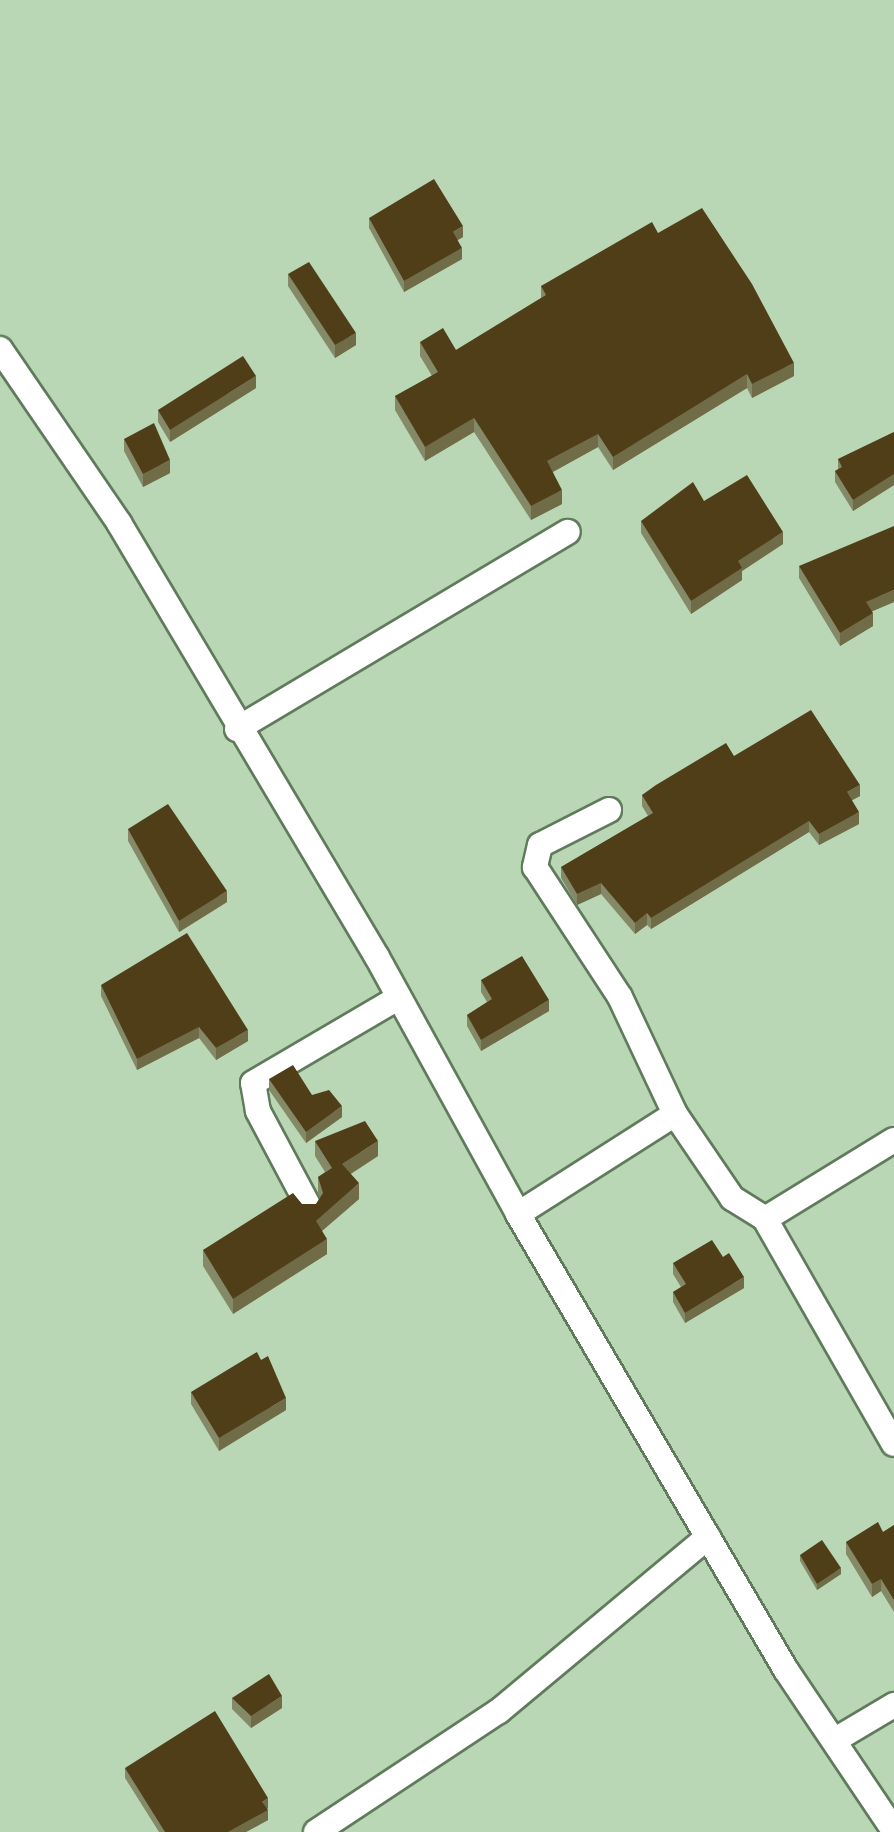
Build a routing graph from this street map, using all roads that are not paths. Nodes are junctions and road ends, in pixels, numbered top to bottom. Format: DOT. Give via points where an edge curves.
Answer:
graph roads {
  1 [pos="0,349"];
  2 [pos="568,531"];
  3 [pos="237,729"];
  4 [pos="609,810"];
  5 [pos="398,998"];
  6 [pos="675,1114"];
  7 [pos="894,1140"];
  8 [pos="309,1207"];
  9 [pos="518,1214"];
  10 [pos="765,1219"];
  11 [pos="894,1444"];
  12 [pos="708,1537"];
  13 [pos="894,1705"];
  14 [pos="835,1740"];
  15 [pos="894,1831"];
  16 [pos="316,1832"];
  1 -- 3 [label="street" via="119,523"];
  2 -- 3 [label="street"];
  3 -- 5 [label="street"];
  4 -- 6 [label="street" via="540,845 535,867 620,997"];
  5 -- 8 [label="street" via="253,1083 258,1111"];
  5 -- 9 [label="street"];
  6 -- 9 [label="street"];
  6 -- 10 [label="street" via="732,1198"];
  7 -- 10 [label="street"];
  9 -- 12 [label="street"];
  10 -- 11 [label="street"];
  12 -- 14 [label="street" via="786,1670"];
  12 -- 16 [label="street" via="499,1711"];
  13 -- 14 [label="street"];
  14 -- 15 [label="street"];
}
